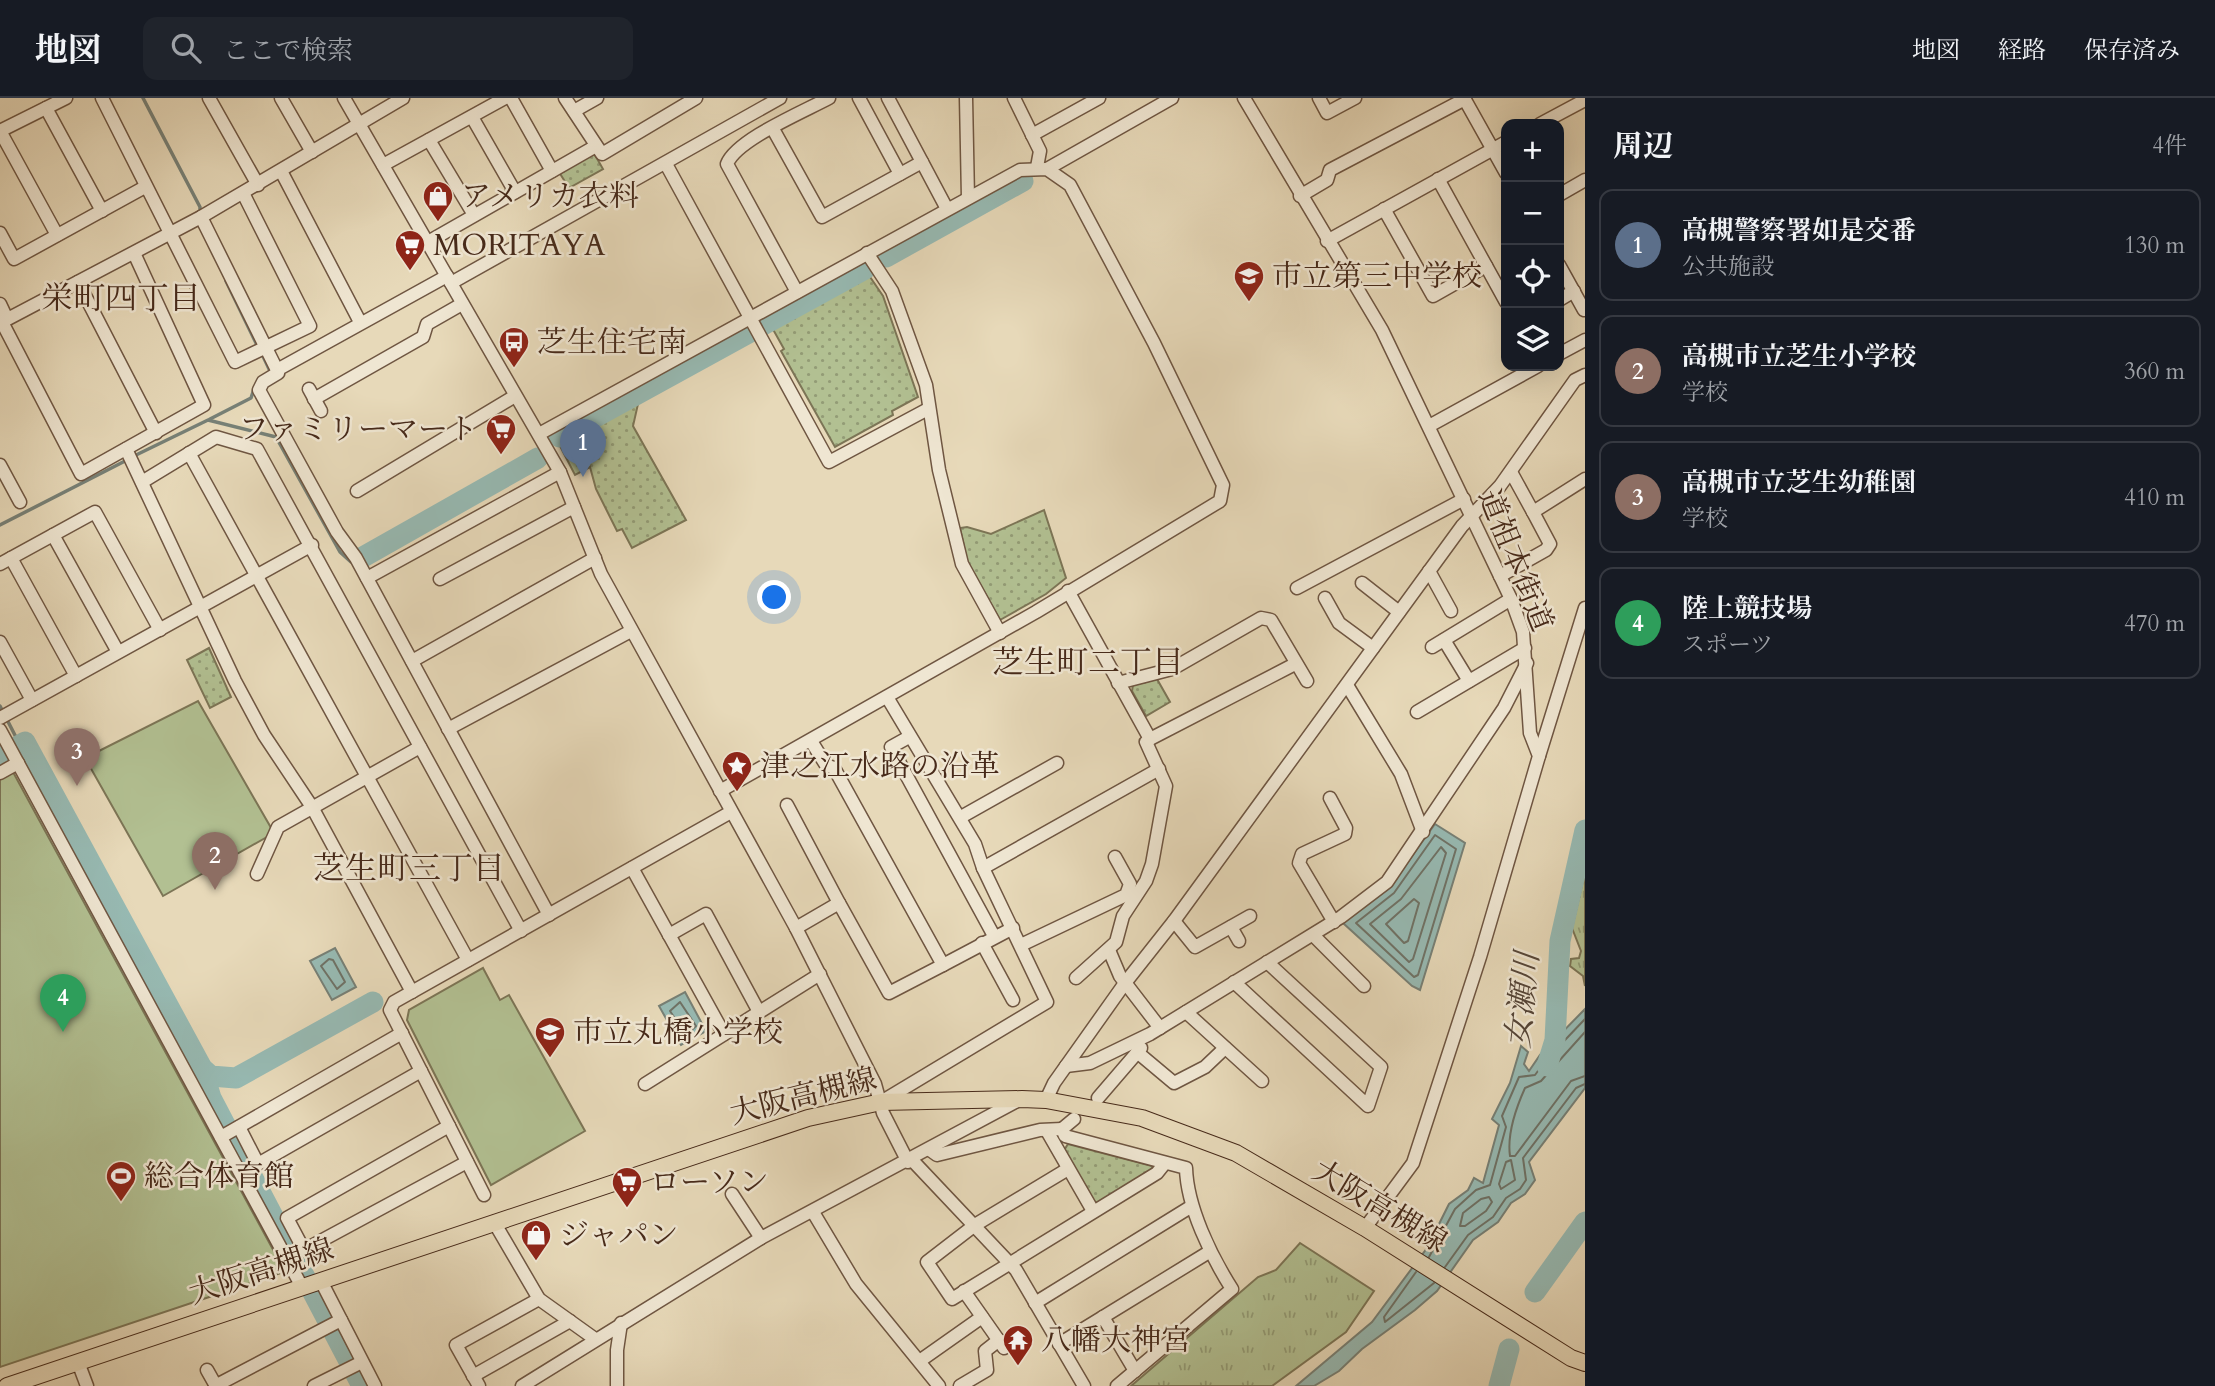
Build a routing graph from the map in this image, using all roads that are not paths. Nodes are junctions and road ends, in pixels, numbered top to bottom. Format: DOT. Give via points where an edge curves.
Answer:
graph roads {
  1 [pos="66,98"];
  2 [pos="103,98"];
  3 [pos="209,98"];
  4 [pos="281,98"];
  5 [pos="344,98"];
  6 [pos="403,98"];
  7 [pos="505,98"];
  8 [pos="511,98"];
  9 [pos="565,98"];
  10 [pos="597,98"];
  11 [pos="696,98"];
  12 [pos="780,98"];
  13 [pos="829,98"];
  14 [pos="859,98"];
  15 [pos="888,98"];
  16 [pos="966,98"];
  17 [pos="1014,98"];
  18 [pos="1100,98"];
  19 [pos="1172,98"];
  20 [pos="1244,98"];
  21 [pos="1319,98"];
  22 [pos="1355,98"];
  23 [pos="1464,98"];
  24 [pos="1585,100"];
  25 [pos="46,108"];
  26 [pos="574,111"];
  27 [pos="472,117"];
  28 [pos="1549,119"];
  29 [pos="359,124"];
  30 [pos="773,129"];
  31 [pos="0,131"];
  32 [pos="1032,135"];
  33 [pos="429,140"];
  34 [pos="1501,145"];
  35 [pos="596,146"];
  36 [pos="1493,149"];
  37 [pos="312,152"];
  38 [pos="922,162"];
  39 [pos="666,164"];
  40 [pos="1501,164"];
  41 [pos="383,165"];
  42 [pos="1042,168"];
  43 [pos="281,171"];
  44 [pos="552,171"];
  45 [pos="900,174"];
  46 [pos="1438,179"];
  47 [pos="258,185"];
  48 [pos="1583,185"];
  49 [pos="145,187"];
  50 [pos="515,192"];
  51 [pos="243,193"];
  52 [pos="1564,193"];
  53 [pos="1300,196"];
  54 [pos="968,198"];
  55 [pos="947,209"];
  56 [pos="1384,209"];
  57 [pos="102,211"];
  58 [pos="474,215"];
  59 [pos="201,217"];
  60 [pos="0,233"];
  61 [pos="171,234"];
  62 [pos="58,235"];
  63 [pos="1326,241"];
  64 [pos="428,242"];
  65 [pos="134,253"];
  66 [pos="867,253"];
  67 [pos="1486,266"];
  68 [pos="1564,274"];
  69 [pos="449,280"];
  70 [pos="78,282"];
  71 [pos="1574,291"];
  72 [pos="797,292"];
  73 [pos="1501,293"];
  74 [pos="1564,297"];
  75 [pos="0,304"];
  76 [pos="463,304"];
  77 [pos="1584,310"];
  78 [pos="3,321"];
  79 [pos="360,322"];
  80 [pos="755,325"];
  81 [pos="1585,340"];
  82 [pos="265,348"];
  83 [pos="1564,351"];
  84 [pos="276,370"];
  85 [pos="1529,371"];
  86 [pos="1585,375"];
  87 [pos="515,396"];
  88 [pos="928,409"];
  89 [pos="321,411"];
  90 [pos="1429,426"];
  91 [pos="156,433"];
  92 [pos="539,434"];
  93 [pos="126,449"];
  94 [pos="189,453"];
  95 [pos="0,464"];
  96 [pos="560,472"];
  97 [pos="1511,472"];
  98 [pos="1585,479"];
  99 [pos="142,482"];
  100 [pos="357,491"];
  101 [pos="1464,499"];
  102 [pos="20,502"];
  103 [pos="574,507"];
  104 [pos="1533,512"];
  105 [pos="1472,516"];
  106 [pos="53,535"];
  107 [pos="312,545"];
  108 [pos="596,558"];
  109 [pos="5,561"];
  110 [pos="1429,571"];
  111 [pos="257,576"];
  112 [pos="1500,576"];
  113 [pos="367,578"];
  114 [pos="440,579"];
  115 [pos="1362,583"];
  116 [pos="1297,588"];
  117 [pos="1068,591"];
  118 [pos="1325,598"];
  119 [pos="1511,599"];
  120 [pos="202,606"];
  121 [pos="1585,608"];
  122 [pos="1451,611"];
  123 [pos="1399,612"];
  124 [pos="160,629"];
  125 [pos="631,631"];
  126 [pos="1000,633"];
  127 [pos="1444,639"];
  128 [pos="0,642"];
  129 [pos="1432,647"];
  130 [pos="1373,648"];
  131 [pos="1525,648"];
  132 [pos="118,652"];
  133 [pos="412,661"];
  134 [pos="1527,663"];
  135 [pos="1295,664"];
  136 [pos="76,676"];
  137 [pos="1307,681"];
  138 [pos="1469,681"];
  139 [pos="1118,683"];
  140 [pos="1347,685"];
  141 [pos="887,697"];
  142 [pos="32,700"];
  143 [pos="1417,712"];
  144 [pos="0,718"];
  145 [pos="448,729"];
  146 [pos="3,736"];
  147 [pos="909,737"];
  148 [pos="1150,739"];
  149 [pos="811,741"];
  150 [pos="420,747"];
  151 [pos="1539,756"];
  152 [pos="16,760"];
  153 [pos="1057,763"];
  154 [pos="1159,769"];
  155 [pos="0,773"];
  156 [pos="366,775"];
  157 [pos="720,791"];
  158 [pos="1330,798"];
  159 [pos="787,805"];
  160 [pos="312,807"];
  161 [pos="731,812"];
  162 [pos="961,817"];
  163 [pos="1423,832"];
  164 [pos="1115,857"];
  165 [pos="1134,864"];
  166 [pos="632,868"];
  167 [pos="983,868"];
  168 [pos="1122,871"];
  169 [pos="257,874"];
  170 [pos="839,903"];
  171 [pos="549,915"];
  172 [pos="1250,916"];
  173 [pos="1174,921"];
  174 [pos="1334,922"];
  175 [pos="1231,927"];
  176 [pos="796,928"];
  177 [pos="1013,928"];
  178 [pos="521,930"];
  179 [pos="669,935"];
  180 [pos="1313,935"];
  181 [pos="994,936"];
  182 [pos="1239,941"];
  183 [pos="982,943"];
  184 [pos="1021,945"];
  185 [pos="1109,950"];
  186 [pos="468,960"];
  187 [pos="1267,962"];
  188 [pos="943,965"];
  189 [pos="820,974"];
  190 [pos="1076,978"];
  191 [pos="1234,982"];
  192 [pos="1125,983"];
  193 [pos="1364,986"];
  194 [pos="412,992"];
  195 [pos="1013,1000"];
  196 [pos="759,1012"];
  197 [pos="1186,1012"];
  198 [pos="1155,1031"];
  199 [pos="402,1033"];
  200 [pos="724,1034"];
  201 [pos="1225,1048"];
  202 [pos="1137,1052"];
  203 [pos="1066,1066"];
  204 [pos="421,1072"];
  205 [pos="1262,1081"];
  206 [pos="645,1084"];
  207 [pos="1098,1098"];
  208 [pos="1022,1099"];
  209 [pos="1046,1100"];
  210 [pos="881,1102"];
  211 [pos="1074,1119"];
  212 [pos="449,1126"];
  213 [pos="1062,1129"];
  214 [pos="1047,1131"];
  215 [pos="230,1132"];
  216 [pos="930,1150"];
  217 [pos="910,1161"];
  218 [pos="467,1162"];
  219 [pos="1165,1163"];
  220 [pos="1068,1169"];
  221 [pos="732,1194"];
  222 [pos="484,1195"];
  223 [pos="1192,1206"];
  224 [pos="1093,1211"];
  225 [pos="813,1212"];
  226 [pos="494,1222"];
  227 [pos="975,1225"];
  228 [pos="1365,1228"];
  229 [pos="761,1238"];
  230 [pos="299,1240"];
  231 [pos="282,1249"];
  232 [pos="1209,1252"];
  233 [pos="1009,1262"];
  234 [pos="321,1281"];
  235 [pos="302,1287"];
  236 [pos="964,1291"];
  237 [pos="539,1299"];
  238 [pos="1035,1303"];
  239 [pos="982,1317"];
  240 [pos="1103,1317"];
  241 [pos="341,1320"];
  242 [pos="570,1321"];
  243 [pos="621,1323"];
  244 [pos="595,1339"];
  245 [pos="1059,1344"];
  246 [pos="921,1360"];
  247 [pos="78,1362"];
  248 [pos="362,1362"];
  249 [pos="1585,1363"];
  250 [pos="207,1370"];
  251 [pos="1135,1371"];
  252 [pos="476,1381"];
  253 [pos="7,1386"];
  254 [pos="87,1386"];
  255 [pos="216,1386"];
  256 [pos="314,1386"];
  257 [pos="375,1386"];
  258 [pos="522,1386"];
  259 [pos="617,1386"];
  260 [pos="939,1386"];
  261 [pos="960,1386"];
  262 [pos="1084,1386"];
  263 [pos="1118,1386"];
  1 -- 25 [label="street"];
  2 -- 49 [label="street"];
  3 -- 47 [label="street"];
  4 -- 37 [label="street"];
  5 -- 29 [label="street"];
  6 -- 29 [label="street"];
  7 -- 27 [label="street"];
  8 -- 44 [label="street"];
  9 -- 26 [label="street"];
  10 -- 26 [label="street"];
  11 -- 35 [label="street" via="601,153"];
  12 -- 39 [label="street"];
  13 -- 30 [label="street"];
  14 -- 45 [label="street"];
  15 -- 38 [label="street"];
  16 -- 54 [label="street"];
  17 -- 32 [label="street"];
  18 -- 32 [label="street"];
  19 -- 42 [label="street"];
  20 -- 53 [label="street, 道祖本街道"];
  21 -- 22 [label="street" via="1327,113"];
  23 -- 36 [label="street"];
  23 -- 53 [label="street" via="1330,170 1328,180"];
  24 -- 28 [label="street"];
  25 -- 31 [label="street"];
  25 -- 57 [label="street"];
  26 -- 35 [label="street"];
  27 -- 33 [label="street"];
  27 -- 50 [label="street"];
  29 -- 37 [label="street"];
  29 -- 41 [label="street"];
  30 -- 45 [label="street" via="822,217"];
  30 -- 72 [label="street" via="730,155 727,164"];
  31 -- 62 [label="street"];
  32 -- 42 [label="street"];
  33 -- 41 [label="street"];
  33 -- 58 [label="street"];
  34 -- 36 [label="street"];
  35 -- 44 [label="street"];
  36 -- 40 [label="street"];
  36 -- 46 [label="street"];
  37 -- 43 [label="street"];
  38 -- 45 [label="street"];
  38 -- 55 [label="street"];
  39 -- 69 [label="street"];
  39 -- 80 [label="street"];
  41 -- 64 [label="street"];
  42 -- 54 [label="street" via="1020,170"];
  42 -- 117 [label="street" via="1070,185 1154,343 1224,492 1215,505"];
  43 -- 47 [label="street"];
  43 -- 79 [label="street"];
  44 -- 50 [label="street"];
  46 -- 56 [label="street"];
  46 -- 67 [label="street"];
  47 -- 51 [label="street"];
  48 -- 52 [label="street"];
  49 -- 57 [label="street"];
  49 -- 61 [label="street"];
  50 -- 58 [label="street"];
  51 -- 59 [label="street"];
  51 -- 82 [label="street" via="310,326"];
  53 -- 63 [label="street, 道祖本街道"];
  54 -- 55 [label="street"];
  55 -- 66 [label="street"];
  56 -- 63 [label="street"];
  56 -- 67 [label="street" via="1433,296"];
  57 -- 62 [label="street"];
  58 -- 64 [label="street"];
  59 -- 61 [label="street"];
  59 -- 82 [label="street"];
  60 -- 62 [label="street" via="14,259"];
  61 -- 65 [label="street"];
  61 -- 82 [label="street" via="235,362"];
  63 -- 90 [label="street, 道祖本街道" via="1382,330"];
  64 -- 69 [label="street"];
  65 -- 70 [label="street"];
  65 -- 91 [label="street" via="204,405"];
  66 -- 72 [label="street"];
  66 -- 88 [label="street" via="892,292 926,385"];
  67 -- 73 [label="street"];
  68 -- 71 [label="street"];
  69 -- 76 [label="street"];
  69 -- 79 [label="street"];
  70 -- 78 [label="street"];
  70 -- 91 [label="street"];
  71 -- 74 [label="street"];
  71 -- 77 [label="street"];
  72 -- 80 [label="street"];
  75 -- 78 [label="street"];
  76 -- 87 [label="street"];
  76 -- 89 [label="street" via="428,324 424,337 385,352 311,394"];
  78 -- 93 [label="street" via="81,474"];
  79 -- 84 [label="street"];
  80 -- 88 [label="street" via="829,462"];
  80 -- 92 [label="street"];
  81 -- 83 [label="street"];
  82 -- 84 [label="street"];
  84 -- 113 [label="street" via="259,390"];
  85 -- 90 [label="street"];
  86 -- 97 [label="street" via="1575,380"];
  87 -- 92 [label="street"];
  87 -- 100 [label="street"];
  88 -- 126 [label="street" via="962,564"];
  90 -- 101 [label="street, 道祖本街道"];
  91 -- 93 [label="street"];
  92 -- 96 [label="street"];
  93 -- 99 [label="street"];
  94 -- 99 [label="street"];
  94 -- 107 [label="street" via="216,438 257,449"];
  94 -- 111 [label="street"];
  95 -- 102 [label="street"];
  96 -- 103 [label="street"];
  96 -- 113 [label="street"];
  97 -- 104 [label="street"];
  97 -- 105 [label="street"];
  98 -- 104 [label="street"];
  99 -- 120 [label="street"];
  101 -- 105 [label="street, 道祖本街道"];
  101 -- 116 [label="street"];
  103 -- 108 [label="street"];
  103 -- 114 [label="street"];
  104 -- 112 [label="street" via="1550,544"];
  105 -- 110 [label="street"];
  105 -- 112 [label="street, 道祖本街道"];
  106 -- 109 [label="street"];
  106 -- 124 [label="street" via="95,512"];
  106 -- 132 [label="street"];
  107 -- 111 [label="street"];
  107 -- 150 [label="street"];
  108 -- 125 [label="street"];
  108 -- 133 [label="street"];
  109 -- 136 [label="street"];
  110 -- 122 [label="street"];
  110 -- 123 [label="street"];
  111 -- 120 [label="street"];
  111 -- 156 [label="street"];
  112 -- 119 [label="street, 道祖本街道"];
  113 -- 133 [label="street"];
  115 -- 123 [label="street"];
  117 -- 126 [label="street"];
  117 -- 139 [label="street"];
  118 -- 130 [label="street" via="1339,623"];
  119 -- 127 [label="street"];
  119 -- 131 [label="street, 道祖本街道"];
  120 -- 124 [label="street"];
  120 -- 160 [label="street" via="264,735"];
  121 -- 151 [label="street"];
  123 -- 130 [label="street"];
  124 -- 132 [label="street"];
  125 -- 145 [label="street"];
  125 -- 157 [label="street"];
  126 -- 141 [label="street"];
  127 -- 129 [label="street"];
  127 -- 138 [label="street"];
  128 -- 142 [label="street"];
  130 -- 140 [label="street"];
  131 -- 134 [label="street, 道祖本街道"];
  131 -- 138 [label="street"];
  132 -- 136 [label="street"];
  133 -- 145 [label="street"];
  134 -- 151 [label="street, 道祖本街道" via="1531,733"];
  134 -- 163 [label="street" via="1504,708"];
  135 -- 137 [label="street"];
  135 -- 139 [label="street" via="1271,620 1261,618 1172,669"];
  135 -- 148 [label="street"];
  136 -- 142 [label="street"];
  138 -- 143 [label="street"];
  139 -- 148 [label="street"];
  140 -- 163 [label="street" via="1401,774"];
  140 -- 173 [label="street"];
  141 -- 147 [label="street"];
  141 -- 149 [label="street"];
  142 -- 144 [label="street"];
  145 -- 171 [label="street"];
  146 -- 152 [label="street"];
  147 -- 162 [label="street"];
  147 -- 181 [label="street" via="891,747"];
  148 -- 154 [label="street" via="1146,742"];
  149 -- 157 [label="street"];
  149 -- 188 [label="street" via="826,765 834,768"];
  150 -- 156 [label="street"];
  150 -- 178 [label="street"];
  151 -- 228 [label="street" via="1413,1163"];
  152 -- 155 [label="street"];
  152 -- 215 [label="street"];
  153 -- 162 [label="street"];
  154 -- 167 [label="street"];
  154 -- 185 [label="street" via="1166,786 1152,864"];
  156 -- 160 [label="street"];
  156 -- 186 [label="street"];
  157 -- 161 [label="street"];
  158 -- 174 [label="street" via="1344,810 1345,834 1302,854 1299,863"];
  159 -- 170 [label="street"];
  160 -- 169 [label="street" via="278,827"];
  160 -- 194 [label="street"];
  161 -- 166 [label="street"];
  161 -- 176 [label="street"];
  162 -- 167 [label="street"];
  163 -- 174 [label="street" via="1387,882"];
  164 -- 168 [label="street"];
  165 -- 168 [label="street"];
  166 -- 171 [label="street"];
  166 -- 179 [label="street"];
  167 -- 177 [label="street"];
  168 -- 184 [label="street" via="1130,884 1126,895"];
  170 -- 176 [label="street"];
  170 -- 188 [label="street" via="889,993"];
  171 -- 178 [label="street"];
  172 -- 175 [label="street"];
  173 -- 175 [label="street" via="1195,947"];
  173 -- 192 [label="street"];
  174 -- 180 [label="street"];
  175 -- 182 [label="street"];
  176 -- 189 [label="street"];
  177 -- 181 [label="street"];
  177 -- 184 [label="street"];
  178 -- 186 [label="street"];
  179 -- 196 [label="street" via="706,914"];
  179 -- 200 [label="street"];
  180 -- 187 [label="street"];
  180 -- 193 [label="street"];
  181 -- 183 [label="street"];
  183 -- 188 [label="street"];
  183 -- 195 [label="street"];
  184 -- 210 [label="street" via="1047,1002"];
  185 -- 190 [label="street"];
  185 -- 192 [label="street"];
  186 -- 194 [label="street"];
  187 -- 191 [label="street"];
  187 -- 191 [label="street" via="1381,1068 1368,1106"];
  189 -- 196 [label="street"];
  189 -- 210 [label="street"];
  191 -- 197 [label="street"];
  192 -- 198 [label="street"];
  192 -- 203 [label="street"];
  194 -- 199 [label="street" via="394,1002 390,1010"];
  196 -- 200 [label="street"];
  197 -- 198 [label="street"];
  197 -- 201 [label="street"];
  198 -- 202 [label="street"];
  198 -- 203 [label="street" via="1090,1063"];
  199 -- 204 [label="street"];
  199 -- 215 [label="street"];
  200 -- 206 [label="street"];
  201 -- 202 [label="street" via="1205,1068 1174,1083"];
  201 -- 205 [label="street"];
  202 -- 207 [label="street"];
  203 -- 209 [label="street"];
  204 -- 212 [label="street"];
  204 -- 215 [label="street" via="258,1164"];
  208 -- 209 [label="main road, 大阪高槻線"];
  208 -- 210 [label="main road, 大阪高槻線"];
  208 -- 216 [label="street"];
  209 -- 228 [label="main road, 大阪高槻線" via="1142,1118 1236,1153"];
  210 -- 217 [label="street"];
  210 -- 226 [label="main road, 大阪高槻線" via="807,1118"];
  211 -- 213 [label="street"];
  212 -- 218 [label="street"];
  212 -- 230 [label="street" via="287,1218"];
  213 -- 214 [label="street"];
  213 -- 219 [label="street" via="1065,1136"];
  214 -- 216 [label="street" via="937,1155"];
  214 -- 220 [label="street"];
  215 -- 231 [label="street"];
  216 -- 217 [label="street"];
  217 -- 225 [label="street"];
  217 -- 227 [label="street"];
  218 -- 222 [label="street"];
  218 -- 230 [label="street" via="304,1250"];
  219 -- 223 [label="street" via="1186,1168"];
  219 -- 224 [label="street" via="1157,1173"];
  220 -- 224 [label="street"];
  220 -- 227 [label="street"];
  221 -- 229 [label="street"];
  223 -- 232 [label="street"];
  223 -- 238 [label="street"];
  224 -- 233 [label="street"];
  225 -- 229 [label="street"];
  225 -- 246 [label="street" via="856,1284"];
  226 -- 234 [label="main road, 大阪高槻線"];
  226 -- 237 [label="street"];
  227 -- 233 [label="street"];
  227 -- 236 [label="street" via="927,1262 952,1299"];
  228 -- 249 [label="main road, 大阪高槻線"];
  229 -- 243 [label="street"];
  230 -- 231 [label="street"];
  231 -- 235 [label="street"];
  232 -- 240 [label="street"];
  232 -- 251 [label="street" via="1232,1289"];
  233 -- 236 [label="street"];
  233 -- 238 [label="street"];
  234 -- 235 [label="main road, 大阪高槻線"];
  234 -- 241 [label="street"];
  235 -- 247 [label="main road, 大阪高槻線"];
  236 -- 239 [label="street"];
  237 -- 242 [label="street"];
  237 -- 252 [label="street" via="456,1345"];
  238 -- 245 [label="street"];
  239 -- 246 [label="street"];
  239 -- 261 [label="street" via="1001,1344 985,1351 987,1370"];
  240 -- 245 [label="street"];
  240 -- 251 [label="street"];
  241 -- 248 [label="street"];
  241 -- 255 [label="street"];
  242 -- 244 [label="street"];
  242 -- 252 [label="street"];
  243 -- 244 [label="street"];
  243 -- 259 [label="street"];
  244 -- 258 [label="street"];
  245 -- 262 [label="street"];
  246 -- 260 [label="street"];
  247 -- 253 [label="main road, 大阪高槻線"];
  247 -- 254 [label="street"];
  248 -- 256 [label="street"];
  248 -- 257 [label="street"];
  250 -- 255 [label="street"];
  251 -- 263 [label="street"];
}
